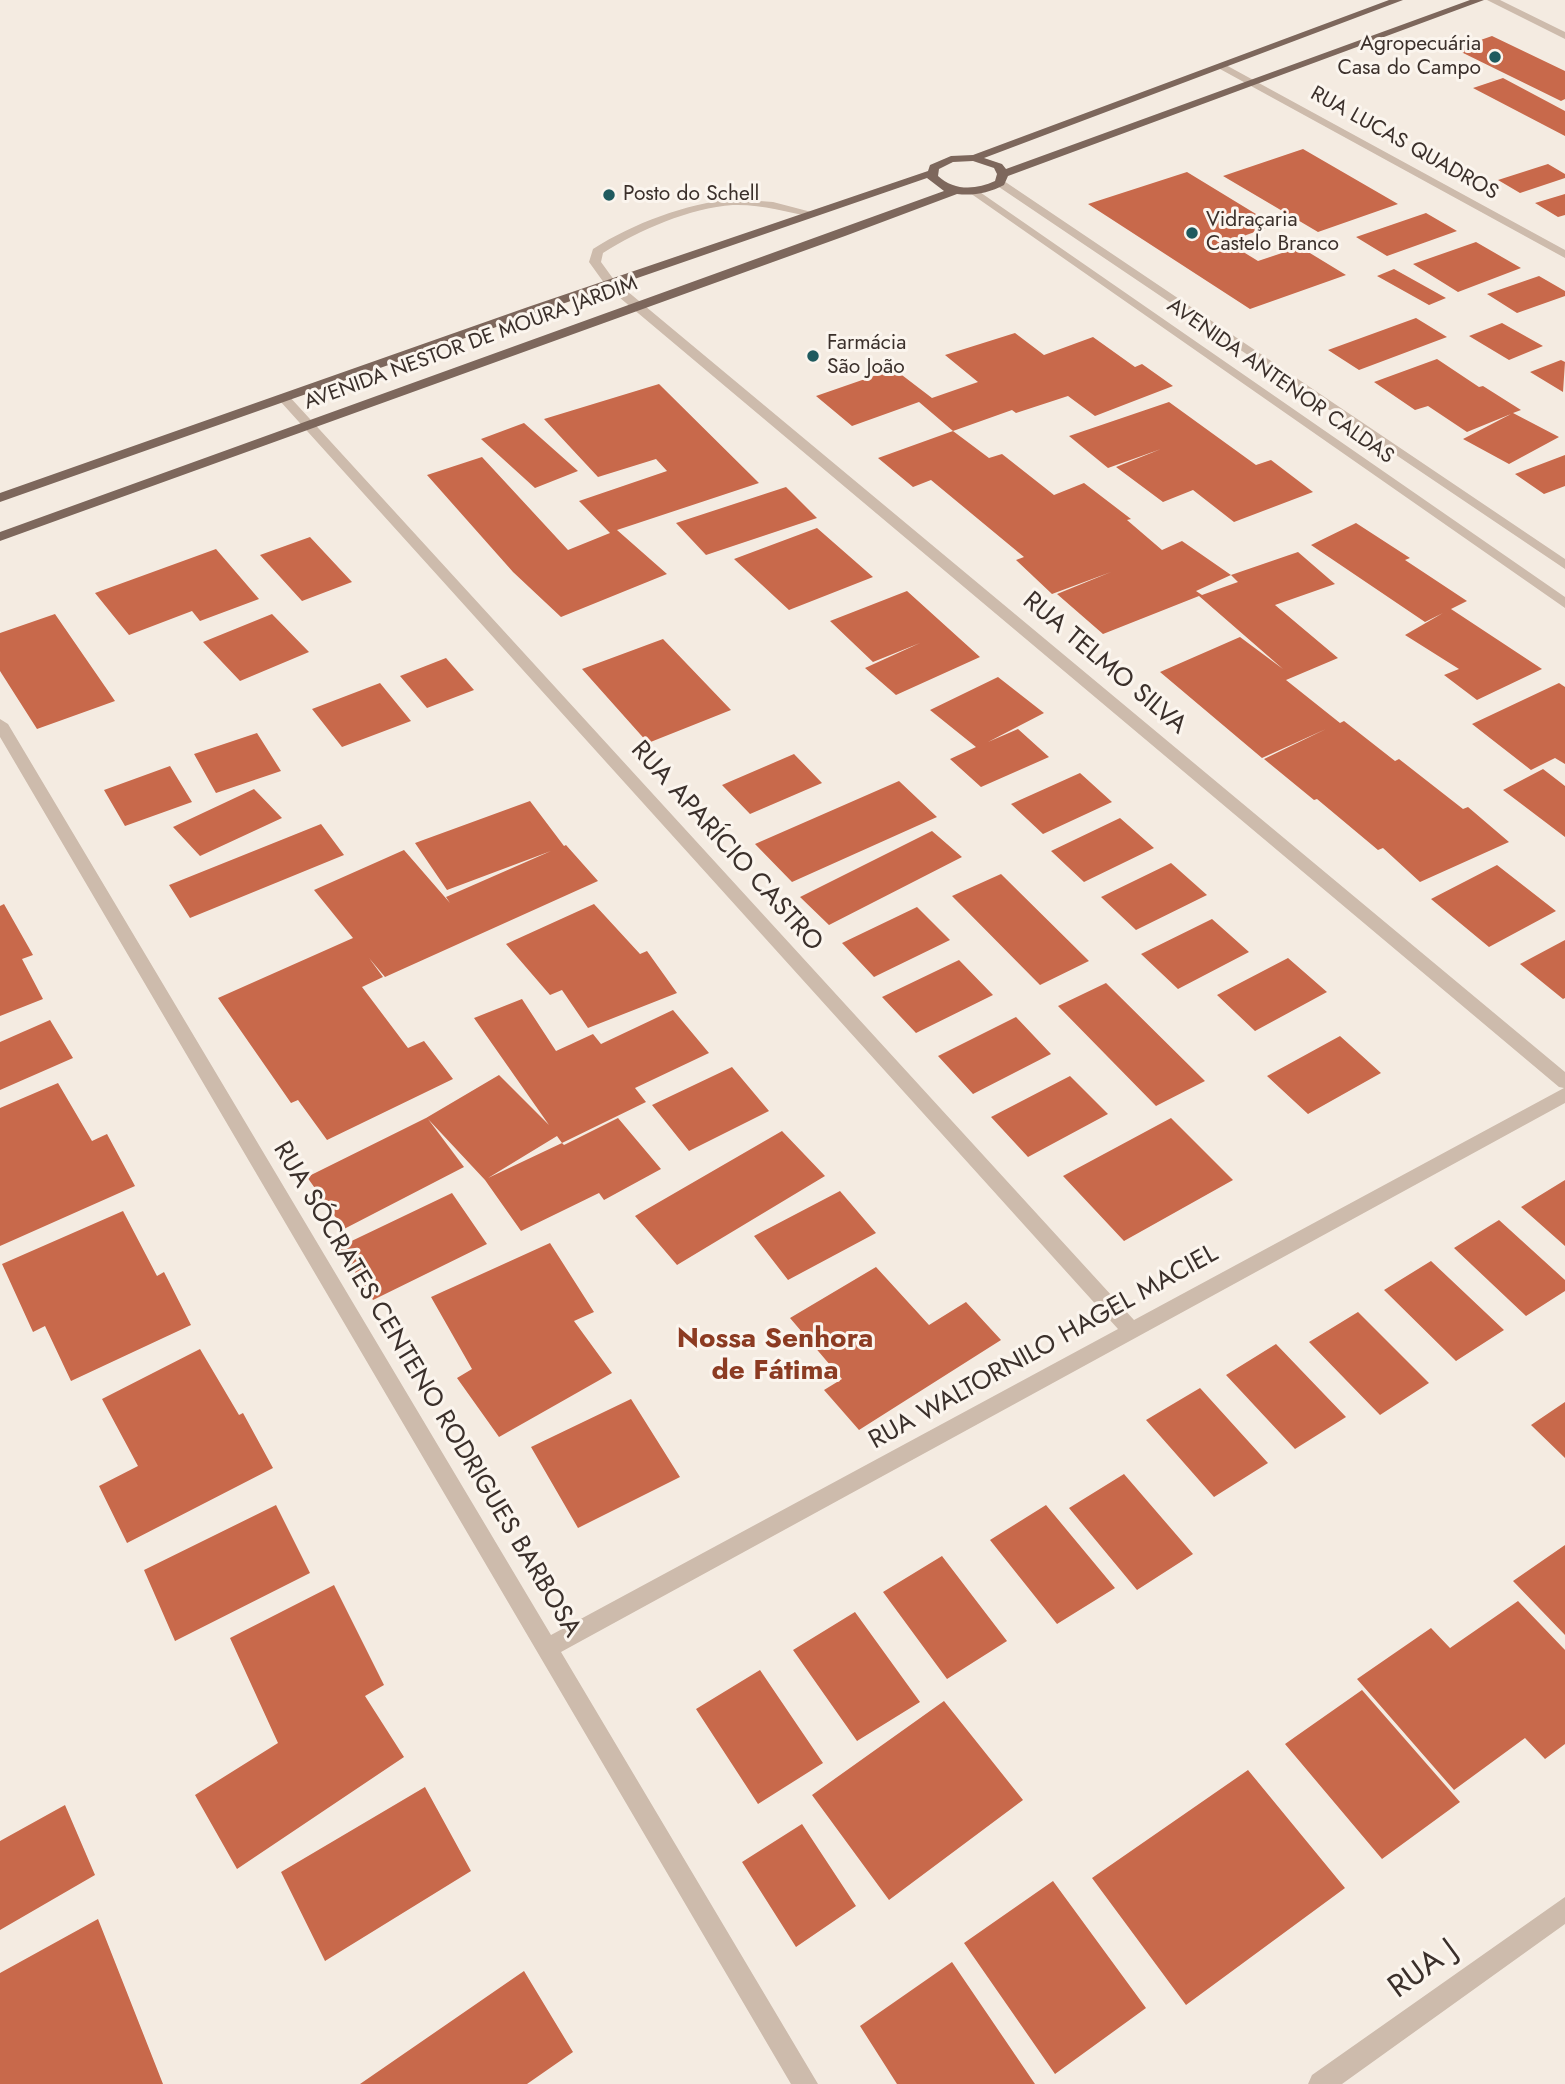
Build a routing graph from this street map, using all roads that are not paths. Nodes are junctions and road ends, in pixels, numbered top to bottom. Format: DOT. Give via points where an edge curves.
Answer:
graph roads {
  1 [pos="1398,0"];
  2 [pos="1479,0"];
  3 [pos="1492,0"];
  4 [pos="1565,36"];
  5 [pos="1224,67"];
  6 [pos="1254,83"];
  7 [pos="974,158"];
  8 [pos="932,173"];
  9 [pos="1001,178"];
  10 [pos="957,190"];
  11 [pos="974,191"];
  12 [pos="827,224"];
  13 [pos="1565,256"];
  14 [pos="611,284"];
  15 [pos="639,306"];
  16 [pos="284,398"];
  17 [pos="310,425"];
  18 [pos="0,498"];
  19 [pos="0,537"];
  20 [pos="1565,565"];
  21 [pos="1565,604"];
  22 [pos="0,724"];
  23 [pos="1565,1082"];
  24 [pos="1565,1095"];
  25 [pos="1131,1330"];
  26 [pos="548,1648"];
  27 [pos="1565,1909"];
  28 [pos="805,2084"];
  29 [pos="1321,2084"];
  1 -- 5 [label="main road"];
  2 -- 6 [label="main road"];
  3 -- 4 [label="street"];
  5 -- 6 [label="street, RUA LUCAS QUADROS"];
  5 -- 7 [label="main road"];
  6 -- 9 [label="main road"];
  6 -- 13 [label="street, RUA LUCAS QUADROS"];
  7 -- 8 [label="main road, AVENIDA NESTOR DE MOURA JARDIM" via="941,163"];
  7 -- 9 [label="main road" via="998,166"];
  8 -- 10 [label="main road" via="936,181"];
  8 -- 12 [label="main road, AVENIDA NESTOR DE MOURA JARDIM"];
  9 -- 11 [label="main road"];
  9 -- 20 [label="street, AVENIDA ANTENOR CALDAS"];
  10 -- 11 [label="main road"];
  10 -- 12 [label="main road, AVENIDA NESTOR DE MOURA JARDIM"];
  11 -- 21 [label="street, AVENIDA ANTENOR CALDAS"];
  12 -- 14 [label="main road, AVENIDA NESTOR DE MOURA JARDIM"];
  12 -- 14 [label="street" via="754,203 713,205 613,239 597,251 595,262"];
  12 -- 15 [label="main road, AVENIDA NESTOR DE MOURA JARDIM"];
  14 -- 15 [label="street, RUA TELMO SILVA"];
  14 -- 16 [label="main road, AVENIDA NESTOR DE MOURA JARDIM"];
  15 -- 17 [label="main road, AVENIDA NESTOR DE MOURA JARDIM"];
  15 -- 23 [label="street, RUA TELMO SILVA"];
  16 -- 17 [label="street, RUA APARÍCIO CASTRO"];
  16 -- 18 [label="main road, AVENIDA NESTOR DE MOURA JARDIM"];
  17 -- 19 [label="main road, AVENIDA NESTOR DE MOURA JARDIM"];
  17 -- 25 [label="street, RUA APARÍCIO CASTRO"];
  22 -- 26 [label="street, RUA SÓCRATES CENTENO RODRIGUES BARBOSA"];
  24 -- 25 [label="street, RUA WALTORNILO HAGEL MACIEL"];
  25 -- 26 [label="street, RUA WALTORNILO HAGEL MACIEL"];
  26 -- 28 [label="street, RUA SÓCRATES CENTENO RODRIGUES BARBOSA"];
  27 -- 29 [label="street, RUA J"];
}
